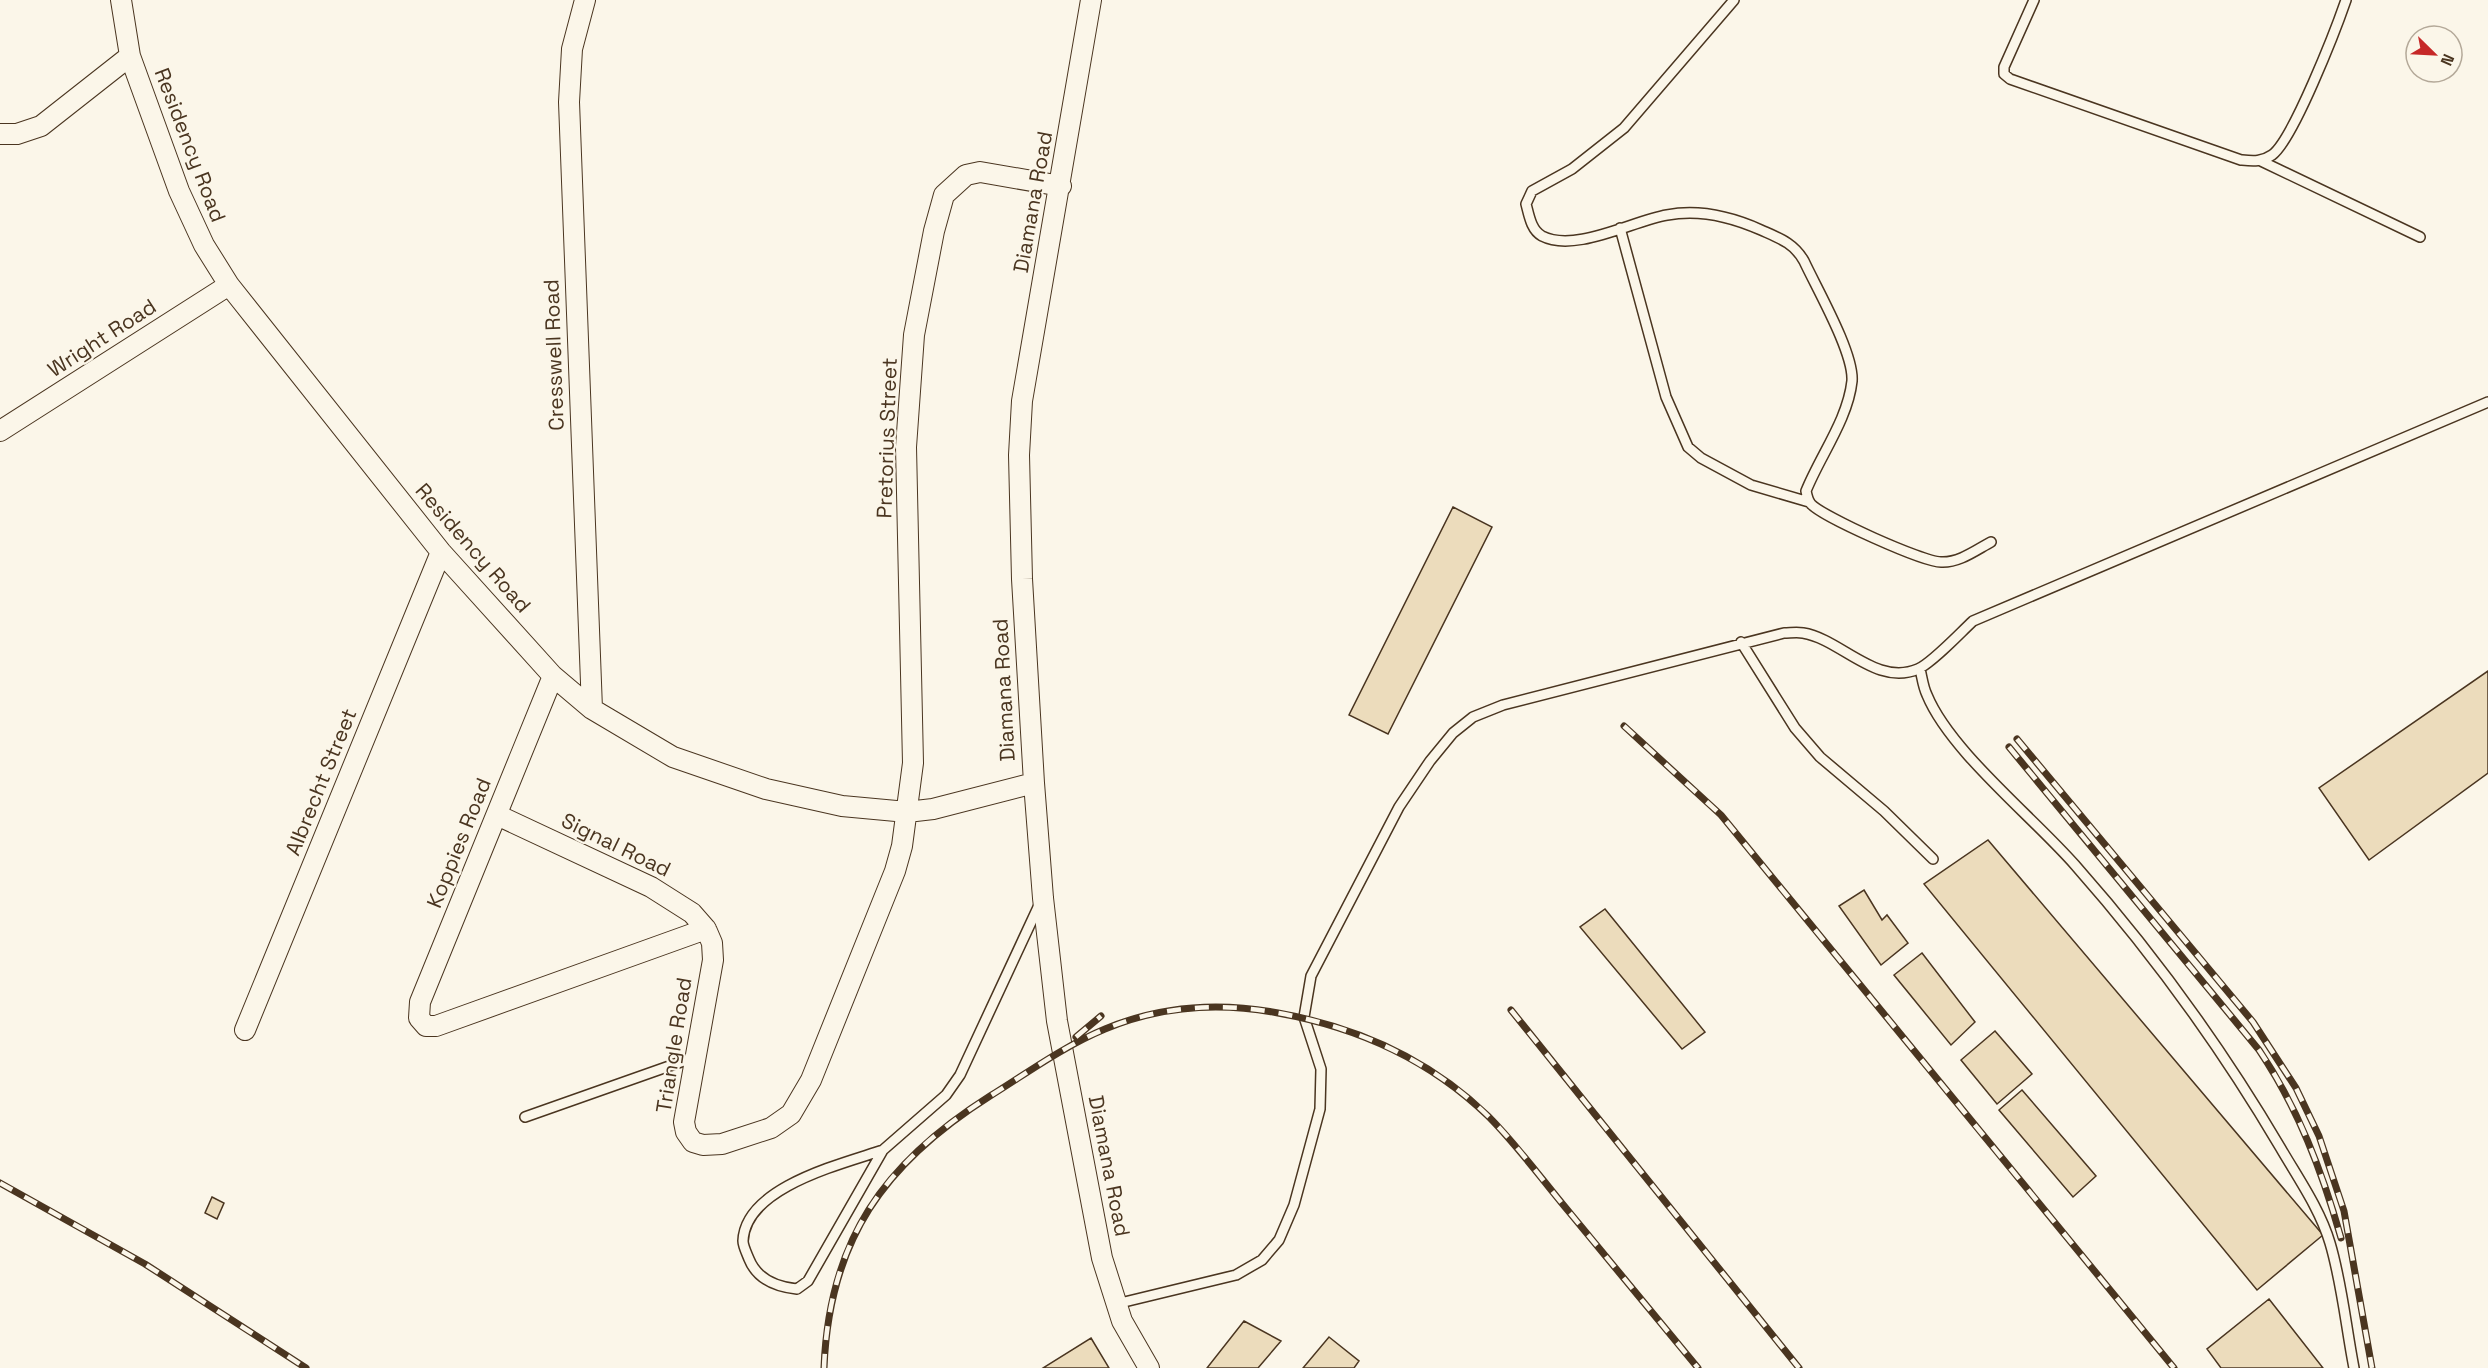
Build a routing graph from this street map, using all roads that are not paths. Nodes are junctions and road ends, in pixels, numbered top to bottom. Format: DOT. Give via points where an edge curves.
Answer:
graph roads {
  1 [pos="121,0"];
  2 [pos="585,0"];
  3 [pos="1092,0"];
  4 [pos="1734,0"];
  5 [pos="2034,0"];
  6 [pos="2346,0"];
  7 [pos="130,56"];
  8 [pos="0,134"];
  9 [pos="2261,161"];
  10 [pos="1061,186"];
  11 [pos="1620,228"];
  12 [pos="2420,237"];
  13 [pos="229,285"];
  14 [pos="2488,402"];
  15 [pos="0,432"];
  16 [pos="1809,502"];
  17 [pos="1991,542"];
  18 [pos="441,552"];
  19 [pos="1740,642"];
  20 [pos="1920,669"];
  21 [pos="553,676"];
  22 [pos="592,709"];
  23 [pos="1034,783"];
  24 [pos="907,812"];
  25 [pos="497,815"];
  26 [pos="1933,858"];
  27 [pos="1043,898"];
  28 [pos="706,929"];
  29 [pos="246,1030"];
  30 [pos="695,1057"];
  31 [pos="525,1117"];
  32 [pos="883,1150"];
  33 [pos="1116,1304"];
  34 [pos="1149,1368"];
  35 [pos="2354,1368"];
  1 -- 7 [label="street, Residency Road"];
  2 -- 22 [label="street, Cresswell Road" via="573,50 568,102"];
  3 -- 10 [label="street, Diamana Road"];
  4 -- 11 [label="lane" via="1624,128 1593,154 1532,191 1526,204 1531,224 1540,235 1562,242"];
  5 -- 9 [label="lane" via="2007,56 2004,74 2010,79 2241,160"];
  6 -- 9 [label="lane" via="2324,60 2280,148"];
  7 -- 8 [label="street" via="41,126 17,134"];
  7 -- 13 [label="street, Residency Road" via="179,191 204,245"];
  9 -- 12 [label="lane"];
  10 -- 23 [label="street, Diamana Road" via="1022,401 1019,455"];
  10 -- 24 [label="street, Pretorius Street" via="980,172 966,175 944,195 934,231 914,335 906,447 913,702 913,763"];
  11 -- 16 [label="lane" via="1666,397 1688,447 1727,474 1777,495"];
  11 -- 16 [label="lane" via="1666,215 1706,214 1743,222 1798,250 1845,349 1852,379 1841,416 1806,491"];
  13 -- 15 [label="street, Wright Road"];
  13 -- 18 [label="street, Residency Road"];
  14 -- 20 [label="lane" via="1974,621"];
  16 -- 17 [label="lane" via="1821,512 1940,562 1958,559"];
  18 -- 21 [label="street, Residency Road"];
  18 -- 29 [label="street, Albrecht Street"];
  19 -- 20 [label="lane" via="1803,633 1879,669 1905,673"];
  19 -- 26 [label="lane" via="1795,728 1820,757"];
  19 -- 33 [label="lane" via="1503,705 1473,717 1453,733 1399,807 1311,976 1304,1017 1321,1069 1320,1109 1294,1205 1279,1240 1262,1260 1236,1275"];
  20 -- 35 [label="lane" via="1926,694 1961,747 2062,850 2112,908 2248,1093 2314,1205 2330,1243"];
  21 -- 22 [label="street, Residency Road"];
  21 -- 25 [label="street, Koppies Road"];
  22 -- 24 [label="street, Residency Road" via="673,757 715,773 842,806"];
  23 -- 24 [label="street, Residency Road"];
  23 -- 27 [label="street, Diamana Road"];
  24 -- 30 [label="street, Triangle Road" via="902,846 883,906 811,1080 791,1114 771,1128 722,1144 693,1142 684,1122"];
  25 -- 28 [label="street, Signal Road" via="651,887 693,913"];
  25 -- 28 [label="street, Koppies Road" via="420,1002 419,1018 426,1026 436,1026"];
  27 -- 32 [label="lane" via="960,1075 946,1095"];
  27 -- 33 [label="street, Diamana Road" via="1066,1074 1102,1258"];
  28 -- 30 [label="street, Triangle Road" via="712,943 712,960"];
  30 -- 31 [label="lane"];
  32 -- 32 [label="lane" via="808,1281 796,1289 780,1287 752,1267 743,1242 749,1219 764,1201 798,1180"];
  33 -- 34 [label="street, Diamana Road"];
}
